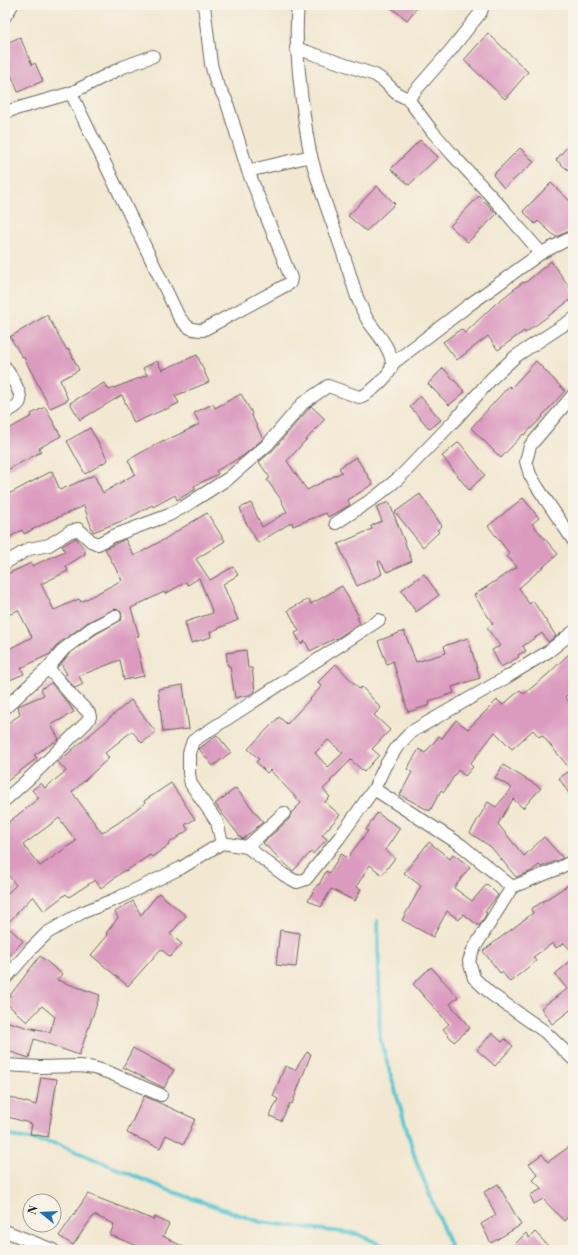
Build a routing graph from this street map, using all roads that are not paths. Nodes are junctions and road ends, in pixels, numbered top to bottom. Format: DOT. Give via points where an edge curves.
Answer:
graph roads {
  1 [pos="12,5"];
  2 [pos="204,5"];
  3 [pos="298,5"];
  4 [pos="483,5"];
  5 [pos="5,16"];
  6 [pos="296,48"];
  7 [pos="153,56"];
  8 [pos="71,94"];
  9 [pos="408,99"];
  10 [pos="6,108"];
  11 [pos="311,156"];
  12 [pos="248,171"];
  13 [pos="573,238"];
  14 [pos="541,253"];
  15 [pos="573,319"];
  16 [pos="392,364"];
  17 [pos="5,367"];
  18 [pos="573,395"];
  19 [pos="5,413"];
  20 [pos="336,523"];
  21 [pos="573,540"];
  22 [pos="5,563"];
  23 [pos="115,616"];
  24 [pos="379,620"];
  25 [pos="573,632"];
  26 [pos="48,668"];
  27 [pos="5,708"];
  28 [pos="374,790"];
  29 [pos="5,800"];
  30 [pos="284,813"];
  31 [pos="222,843"];
  32 [pos="247,847"];
  33 [pos="573,861"];
  34 [pos="512,887"];
  35 [pos="5,978"];
  36 [pos="573,1059"];
  37 [pos="5,1065"];
  38 [pos="161,1095"];
  39 [pos="5,1231"];
  40 [pos="53,1250"];
  1 -- 5 [label="street"];
  2 -- 12 [label="street" via="211,64 216,82 226,100"];
  3 -- 6 [label="street"];
  4 -- 9 [label="street" via="481,12"];
  6 -- 9 [label="street" via="375,75 396,93"];
  6 -- 11 [label="street"];
  7 -- 8 [label="street" via="123,67"];
  8 -- 10 [label="street"];
  8 -- 12 [label="street" via="179,317 193,330 203,330 290,283 291,278"];
  9 -- 14 [label="street" via="452,154"];
  11 -- 12 [label="street"];
  11 -- 16 [label="street" via="358,298 366,318 390,354"];
  13 -- 14 [label="street"];
  14 -- 16 [label="street"];
  15 -- 20 [label="street" via="516,356 492,378 400,477 377,496"];
  16 -- 22 [label="street" via="388,374 363,396 328,386 318,392 303,403 267,445 229,478 180,509 98,544 78,529 49,545 29,549"];
  17 -- 19 [label="street" via="20,397 18,404"];
  18 -- 21 [label="street" via="530,446 526,460 530,475"];
  23 -- 26 [label="street" via="92,628 64,649"];
  24 -- 31 [label="street" via="193,741 189,753 191,784 217,822"];
  25 -- 28 [label="street" via="549,651 411,732 397,747"];
  26 -- 27 [label="street"];
  26 -- 29 [label="street" via="90,717"];
  28 -- 32 [label="street" via="306,878 297,882"];
  28 -- 34 [label="street" via="461,845"];
  30 -- 32 [label="street"];
  31 -- 32 [label="street"];
  31 -- 35 [label="street" via="181,868 81,913 47,933"];
  33 -- 34 [label="street"];
  34 -- 36 [label="street" via="473,950 469,961 474,978 491,994 544,1031"];
  37 -- 38 [label="street" via="94,1068"];
  39 -- 40 [label="street"];
}
